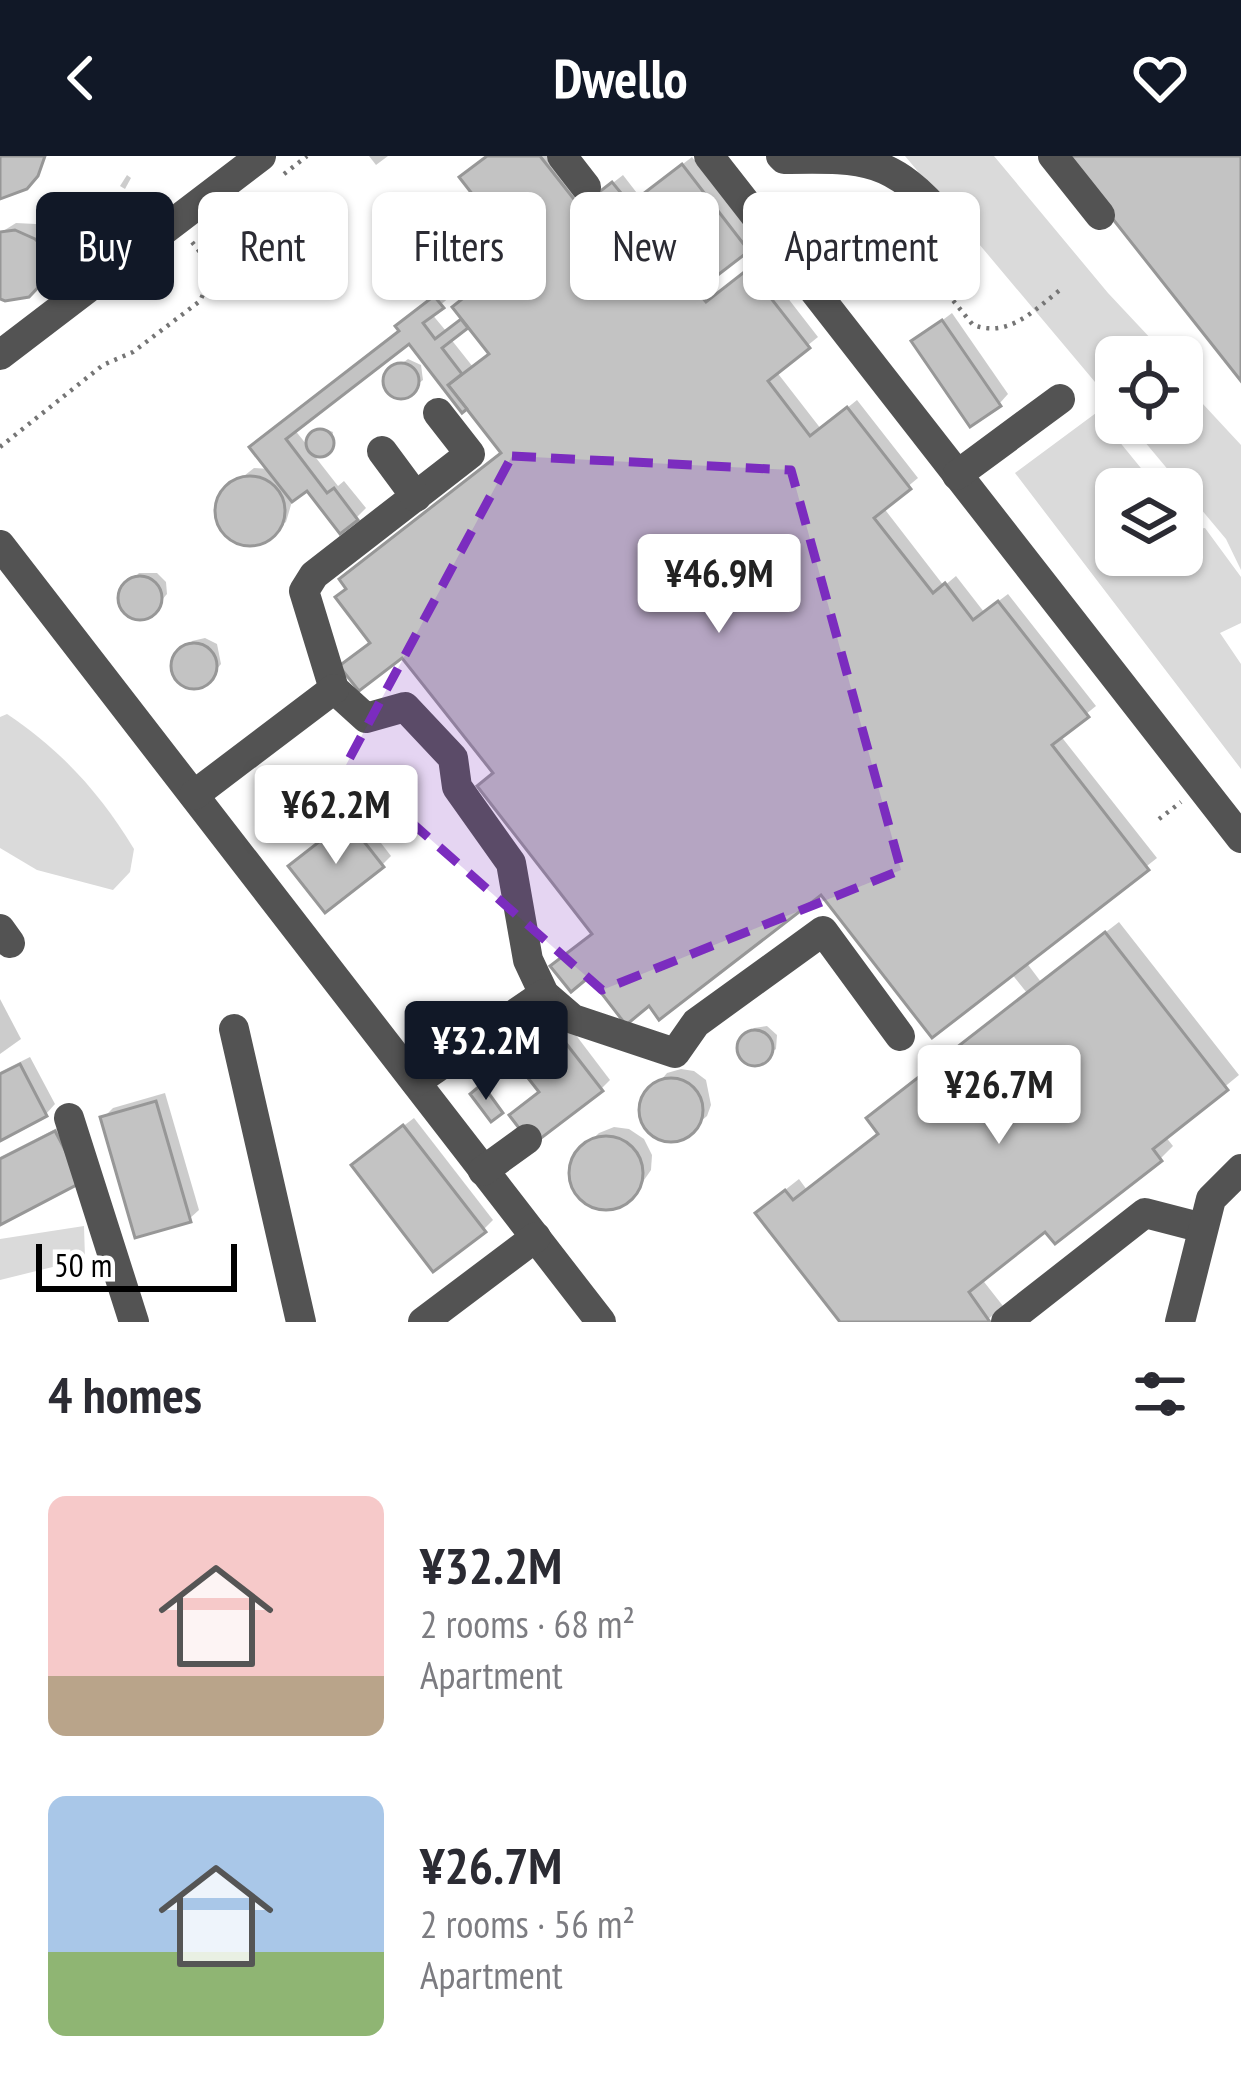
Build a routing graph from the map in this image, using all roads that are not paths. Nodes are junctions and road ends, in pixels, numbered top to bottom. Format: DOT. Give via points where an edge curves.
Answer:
graph roads {
  1 [pos="261,156"];
  2 [pos="562,156"];
  3 [pos="709,156"];
  4 [pos="781,156"];
  5 [pos="1053,156"];
  6 [pos="586,187"];
  7 [pos="918,192"];
  8 [pos="1100,215"];
  9 [pos="0,355"];
  10 [pos="1060,399"];
  11 [pos="456,422"];
  12 [pos="382,452"];
  13 [pos="957,475"];
  14 [pos="416,497"];
  15 [pos="3,556"];
  16 [pos="334,689"];
  17 [pos="194,795"];
  18 [pos="1241,838"];
  19 [pos="544,994"];
  20 [pos="234,1029"];
  21 [pos="900,1036"];
  22 [pos="416,1082"];
  23 [pos="69,1118"];
  24 [pos="527,1139"];
  25 [pos="1241,1169"];
  26 [pos="483,1171"];
  27 [pos="1203,1228"];
  28 [pos="536,1237"];
  29 [pos="134,1322"];
  30 [pos="301,1322"];
  31 [pos="424,1322"];
  32 [pos="601,1322"];
  33 [pos="1006,1322"];
  34 [pos="1180,1322"];
  1 -- 9 [label="lane"];
  2 -- 6 [label="lane"];
  3 -- 13 [label="lane"];
  4 -- 7 [label="lane" via="844,158 904,177"];
  5 -- 8 [label="lane"];
  10 -- 13 [label="lane"];
  11 -- 14 [label="lane" via="470,454"];
  12 -- 14 [label="lane"];
  13 -- 18 [label="lane"];
  14 -- 16 [label="lane" via="304,591"];
  15 -- 17 [label="lane"];
  16 -- 17 [label="lane"];
  16 -- 19 [label="lane" via="366,718 405,707 453,758 457,787 511,863 528,960"];
  17 -- 22 [label="lane"];
  19 -- 21 [label="lane" via="573,1019 675,1053 696,1023 823,931"];
  19 -- 22 [label="lane"];
  20 -- 30 [label="lane"];
  22 -- 26 [label="lane"];
  23 -- 29 [label="lane"];
  24 -- 26 [label="lane"];
  25 -- 27 [label="lane" via="1210,1199"];
  26 -- 28 [label="lane"];
  27 -- 33 [label="lane" via="1145,1213"];
  27 -- 34 [label="lane"];
  28 -- 31 [label="lane"];
  28 -- 32 [label="lane"];
}
